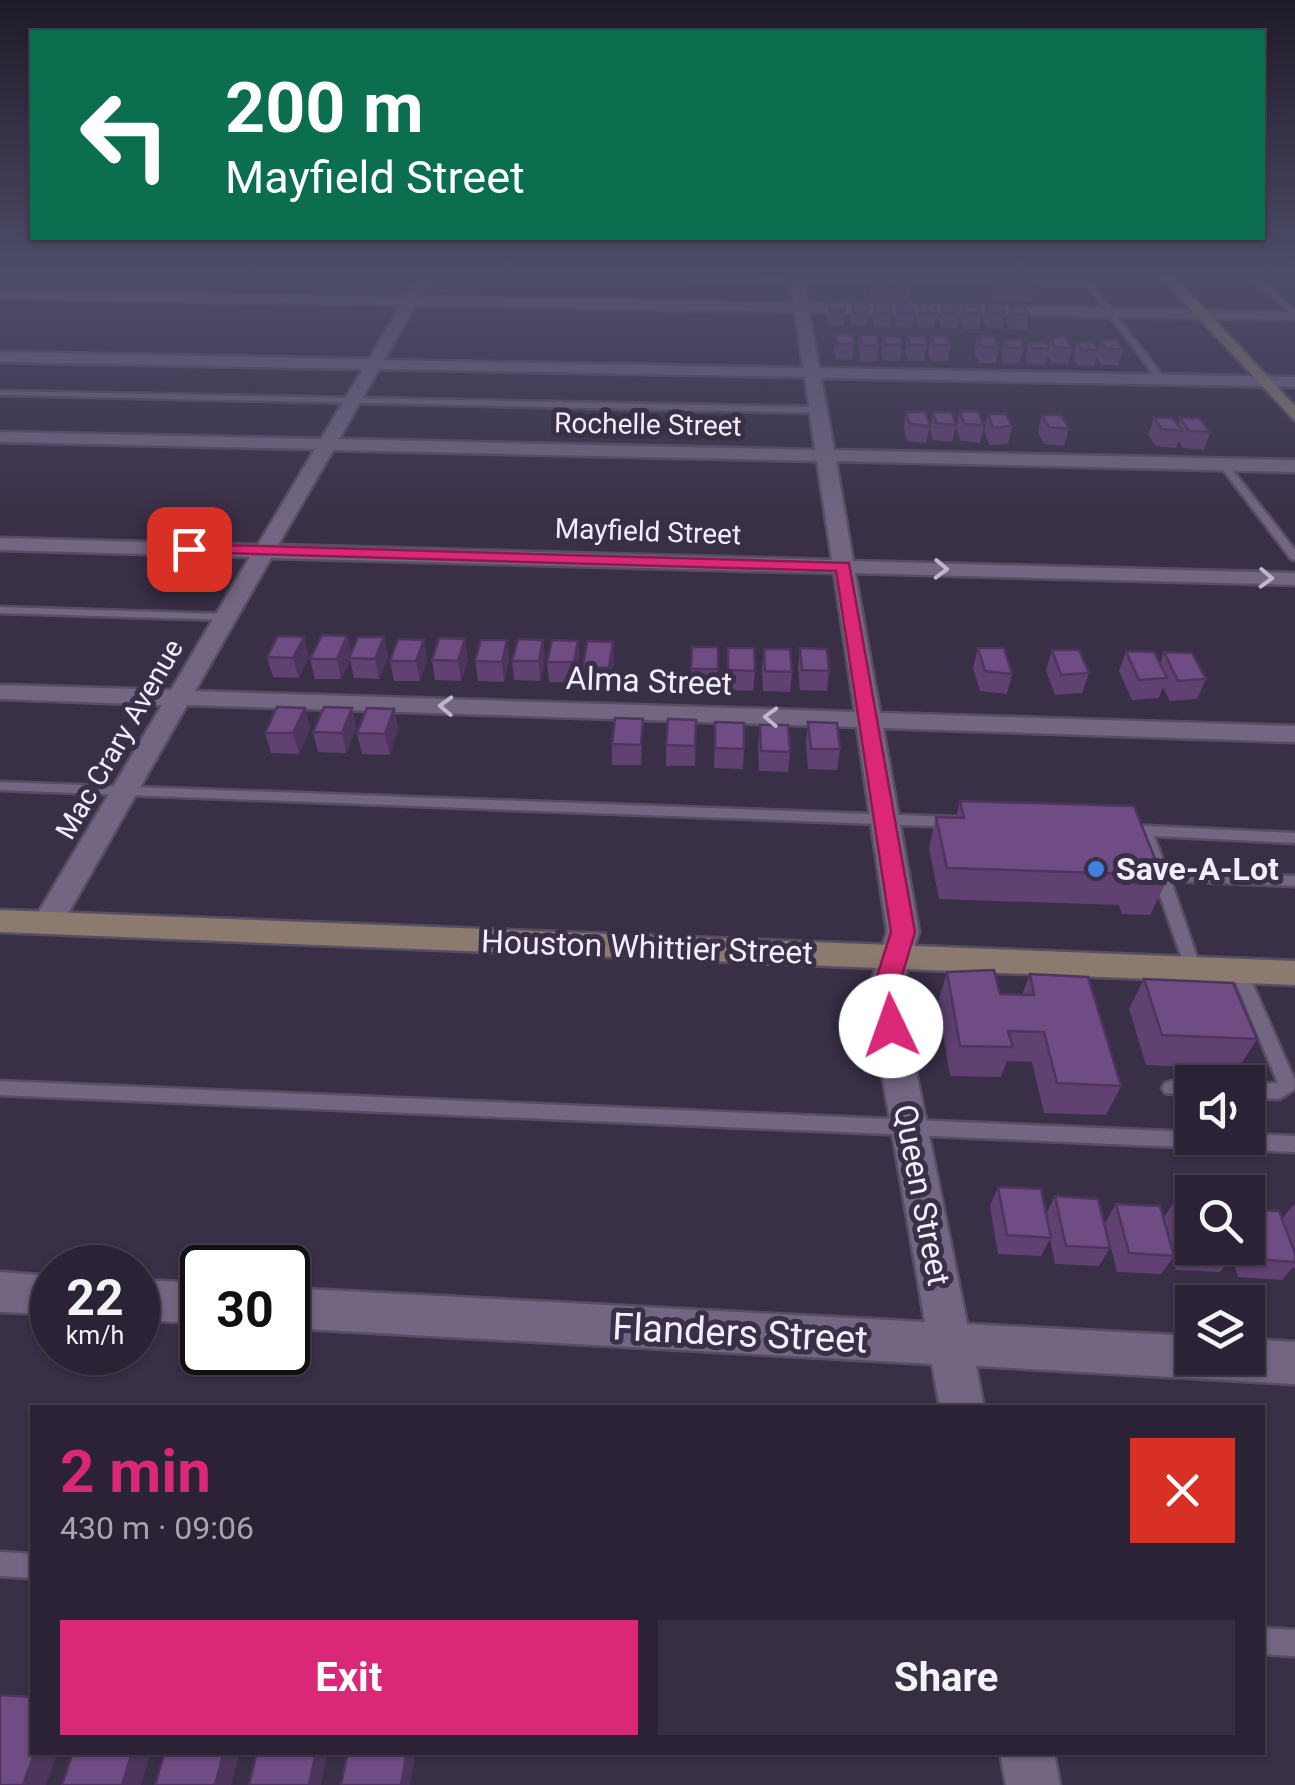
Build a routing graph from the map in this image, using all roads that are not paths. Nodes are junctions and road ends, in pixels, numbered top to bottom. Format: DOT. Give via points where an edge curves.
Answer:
graph roads {
  1 [pos="69,358"];
  2 [pos="377,358"];
  3 [pos="810,358"];
  4 [pos="1146,358"];
  5 [pos="1242,358"];
  6 [pos="374,364"];
  7 [pos="812,372"];
  8 [pos="1162,380"];
  9 [pos="1264,382"];
  10 [pos="1295,382"];
  11 [pos="0,394"];
  12 [pos="352,400"];
  13 [pos="818,410"];
  14 [pos="1295,416"];
  15 [pos="0,437"];
  16 [pos="327,444"];
  17 [pos="825,456"];
  18 [pos="1224,464"];
  19 [pos="1295,466"];
  20 [pos="0,544"];
  21 [pos="264,551"];
  22 [pos="1295,557"];
  23 [pos="843,567"];
  24 [pos="1295,579"];
  25 [pos="0,610"];
  26 [pos="225,618"];
  27 [pos="0,692"];
  28 [pos="178,698"];
  29 [pos="868,720"];
  30 [pos="1295,734"];
  31 [pos="0,786"];
  32 [pos="124,790"];
  33 [pos="886,820"];
  34 [pos="981,823"];
  35 [pos="1115,827"];
  36 [pos="1146,832"];
  37 [pos="1295,838"];
  38 [pos="1162,876"];
  39 [pos="1295,881"];
  40 [pos="0,921"];
  41 [pos="47,922"];
  42 [pos="892,957"];
  43 [pos="1193,969"];
  44 [pos="1239,971"];
  45 [pos="1295,973"];
  46 [pos="0,1088"];
  47 [pos="1172,1088"];
  48 [pos="1175,1088"];
  49 [pos="1265,1092"];
  50 [pos="910,1126"];
  51 [pos="1295,1144"];
  52 [pos="0,1292"];
  53 [pos="30,1294"];
  54 [pos="310,1309"];
  55 [pos="950,1344"];
  56 [pos="1175,1356"];
  57 [pos="1265,1361"];
  58 [pos="1295,1363"];
  59 [pos="961,1405"];
  60 [pos="0,1564"];
  61 [pos="30,1566"];
  62 [pos="1265,1641"];
  63 [pos="1295,1643"];
  64 [pos="1028,1755"];
  65 [pos="1033,1785"];
  1 -- 6 [label="street"];
  2 -- 6 [label="street, Mac Crary Avenue"];
  3 -- 7 [label="street, Queen Street"];
  4 -- 8 [label="lane"];
  5 -- 9 [label="street"];
  6 -- 7 [label="street"];
  6 -- 12 [label="street, Mac Crary Avenue"];
  7 -- 8 [label="street"];
  7 -- 13 [label="street, Queen Street"];
  8 -- 9 [label="street"];
  9 -- 10 [label="street"];
  9 -- 14 [label="street"];
  11 -- 12 [label="lane"];
  12 -- 13 [label="lane"];
  12 -- 16 [label="street, Mac Crary Avenue"];
  13 -- 17 [label="street, Queen Street"];
  15 -- 16 [label="street, Rochelle Street"];
  16 -- 17 [label="street, Rochelle Street"];
  16 -- 21 [label="street, Mac Crary Avenue"];
  17 -- 18 [label="street, Rochelle Street"];
  17 -- 23 [label="street, Queen Street"];
  18 -- 19 [label="street, Rochelle Street"];
  18 -- 22 [label="lane"];
  20 -- 21 [label="street, Mayfield Street"];
  21 -- 23 [label="street, Mayfield Street"];
  21 -- 26 [label="street, Mac Crary Avenue"];
  23 -- 24 [label="street, Mayfield Street, one-way"];
  23 -- 29 [label="street, Queen Street"];
  25 -- 26 [label="lane"];
  26 -- 28 [label="street, Mac Crary Avenue"];
  27 -- 28 [label="street, Alma Street"];
  29 -- 28 [label="street, Alma Street, one-way"];
  28 -- 32 [label="street, Mac Crary Avenue"];
  29 -- 30 [label="street, Alma Street"];
  29 -- 33 [label="street, Queen Street"];
  31 -- 32 [label="lane"];
  32 -- 33 [label="lane"];
  32 -- 41 [label="street, Mac Crary Avenue"];
  33 -- 34 [label="lane"];
  33 -- 42 [label="street, Queen Street" via="903,932"];
  35 -- 36 [label="lane"];
  36 -- 37 [label="lane"];
  36 -- 38 [label="lane"];
  38 -- 39 [label="lane"];
  38 -- 43 [label="lane"];
  40 -- 41 [label="street, Houston Whittier Street"];
  41 -- 42 [label="street, Houston Whittier Street"];
  42 -- 43 [label="street, Houston Whittier Street" via="1075,973"];
  42 -- 50 [label="street, Queen Street" via="884,992"];
  43 -- 44 [label="street, Houston Whittier Street"];
  44 -- 45 [label="street, Houston Whittier Street"];
  44 -- 49 [label="lane" via="1288,1086"];
  46 -- 50 [label="lane"];
  47 -- 48 [label="lane"];
  50 -- 51 [label="lane"];
  50 -- 55 [label="street, Queen Street"];
  52 -- 53 [label="street"];
  54 -- 55 [label="street, Flanders Street"];
  55 -- 56 [label="street, Flanders Street"];
  55 -- 59 [label="street, Queen Street"];
  57 -- 58 [label="street, Flanders Street"];
  60 -- 61 [label="lane"];
  62 -- 63 [label="lane"];
  64 -- 65 [label="street"];
}
